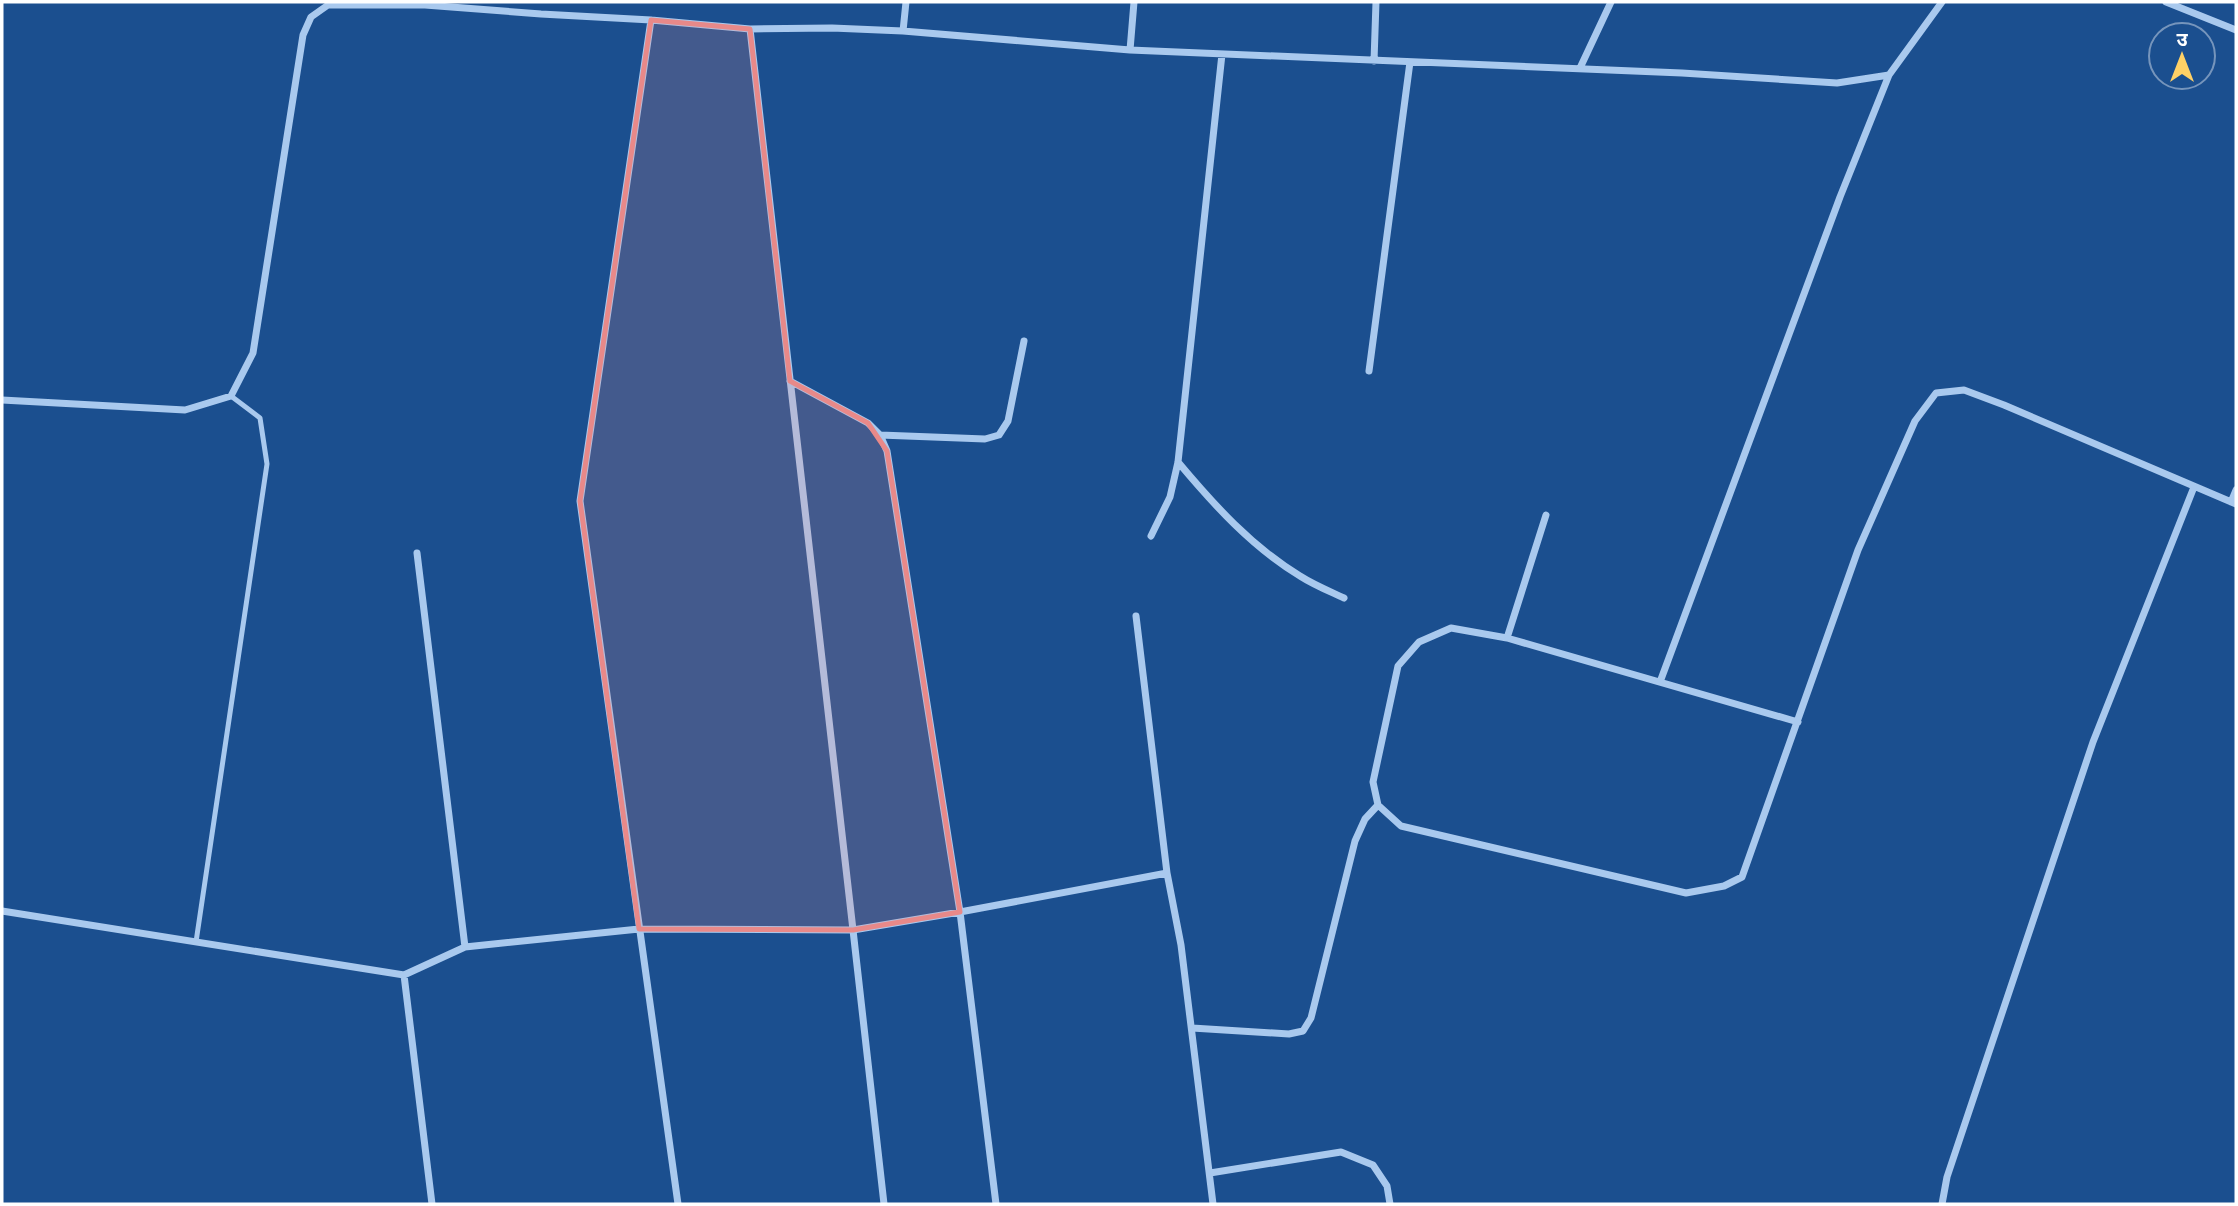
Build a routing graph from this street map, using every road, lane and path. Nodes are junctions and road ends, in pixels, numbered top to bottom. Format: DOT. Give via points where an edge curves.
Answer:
graph roads {
  1 [pos="906,2"];
  2 [pos="1134,2"];
  3 [pos="1376,2"];
  4 [pos="1611,2"];
  5 [pos="1942,2"];
  6 [pos="2166,2"];
  7 [pos="651,20"];
  8 [pos="750,29"];
  9 [pos="2236,30"];
  10 [pos="903,31"];
  11 [pos="1130,50"];
  12 [pos="1222,54"];
  13 [pos="1374,61"];
  14 [pos="1410,62"];
  15 [pos="1580,68"];
  16 [pos="1889,75"];
  17 [pos="1024,341"];
  18 [pos="1368,372"];
  19 [pos="790,381"];
  20 [pos="231,396"];
  21 [pos="2,400"];
  22 [pos="880,435"];
  23 [pos="1178,462"];
  24 [pos="2194,487"];
  25 [pos="2236,490"];
  26 [pos="2234,503"];
  27 [pos="1546,515"];
  28 [pos="1151,536"];
  29 [pos="417,553"];
  30 [pos="1344,598"];
  31 [pos="1136,616"];
  32 [pos="1507,638"];
  33 [pos="1660,682"];
  34 [pos="1798,722"];
  35 [pos="1378,806"];
  36 [pos="1167,873"];
  37 [pos="2,911"];
  38 [pos="960,912"];
  39 [pos="639,929"];
  40 [pos="853,930"];
  41 [pos="197,942"];
  42 [pos="465,947"];
  43 [pos="404,975"];
  44 [pos="1192,1028"];
  45 [pos="1210,1173"];
  46 [pos="432,1204"];
  47 [pos="678,1204"];
  48 [pos="884,1204"];
  49 [pos="996,1204"];
  50 [pos="1213,1204"];
  51 [pos="1390,1204"];
  52 [pos="1942,1204"];
  1 -- 10 [label="street"];
  2 -- 11 [label="street"];
  3 -- 13 [label="street"];
  4 -- 15 [label="street"];
  5 -- 16 [label="street"];
  6 -- 9 [label="street"];
  7 -- 8 [label="street"];
  7 -- 20 [label="street" via="425,5 328,5 312,17 303,35 253,353"];
  7 -- 39 [label="street" via="580,501"];
  8 -- 10 [label="street"];
  8 -- 19 [label="street"];
  10 -- 11 [label="street"];
  11 -- 12 [label="street"];
  12 -- 13 [label="street"];
  12 -- 23 [label="street"];
  13 -- 14 [label="street"];
  14 -- 15 [label="street"];
  14 -- 18 [label="street"];
  15 -- 16 [label="street" via="1837,83"];
  16 -- 33 [label="street"];
  17 -- 22 [label="street" via="1008,421 999,435 985,439"];
  19 -- 22 [label="street" via="868,423"];
  19 -- 40 [label="street"];
  20 -- 21 [label="street" via="185,410"];
  20 -- 41 [label="lane" via="260,418 267,464"];
  22 -- 38 [label="street" via="887,451"];
  23 -- 28 [label="street" via="1170,497"];
  23 -- 30 [label="street" via="1215,507 1261,548 1300,577"];
  24 -- 26 [label="street"];
  24 -- 34 [label="street" via="1964,390 1936,393 1915,421 1858,550"];
  24 -- 52 [label="street" via="2093,742 1947,1177"];
  25 -- 26 [label="street"];
  27 -- 32 [label="street"];
  29 -- 42 [label="street"];
  31 -- 36 [label="street"];
  32 -- 33 [label="street"];
  32 -- 35 [label="street" via="1451,628 1419,642 1398,666 1373,782"];
  33 -- 34 [label="street"];
  34 -- 35 [label="street" via="1742,877 1724,886 1686,893 1401,826"];
  35 -- 44 [label="street" via="1365,819 1355,841 1311,1018 1303,1031"];
  36 -- 38 [label="street"];
  36 -- 44 [label="street"];
  37 -- 41 [label="street"];
  38 -- 40 [label="street"];
  38 -- 49 [label="street"];
  39 -- 40 [label="street"];
  39 -- 42 [label="street"];
  39 -- 47 [label="street"];
  40 -- 48 [label="street"];
  41 -- 43 [label="street"];
  42 -- 43 [label="street"];
  43 -- 46 [label="street"];
  44 -- 45 [label="street"];
  45 -- 50 [label="street"];
  45 -- 51 [label="street" via="1341,1152 1373,1165 1387,1186"];
}
